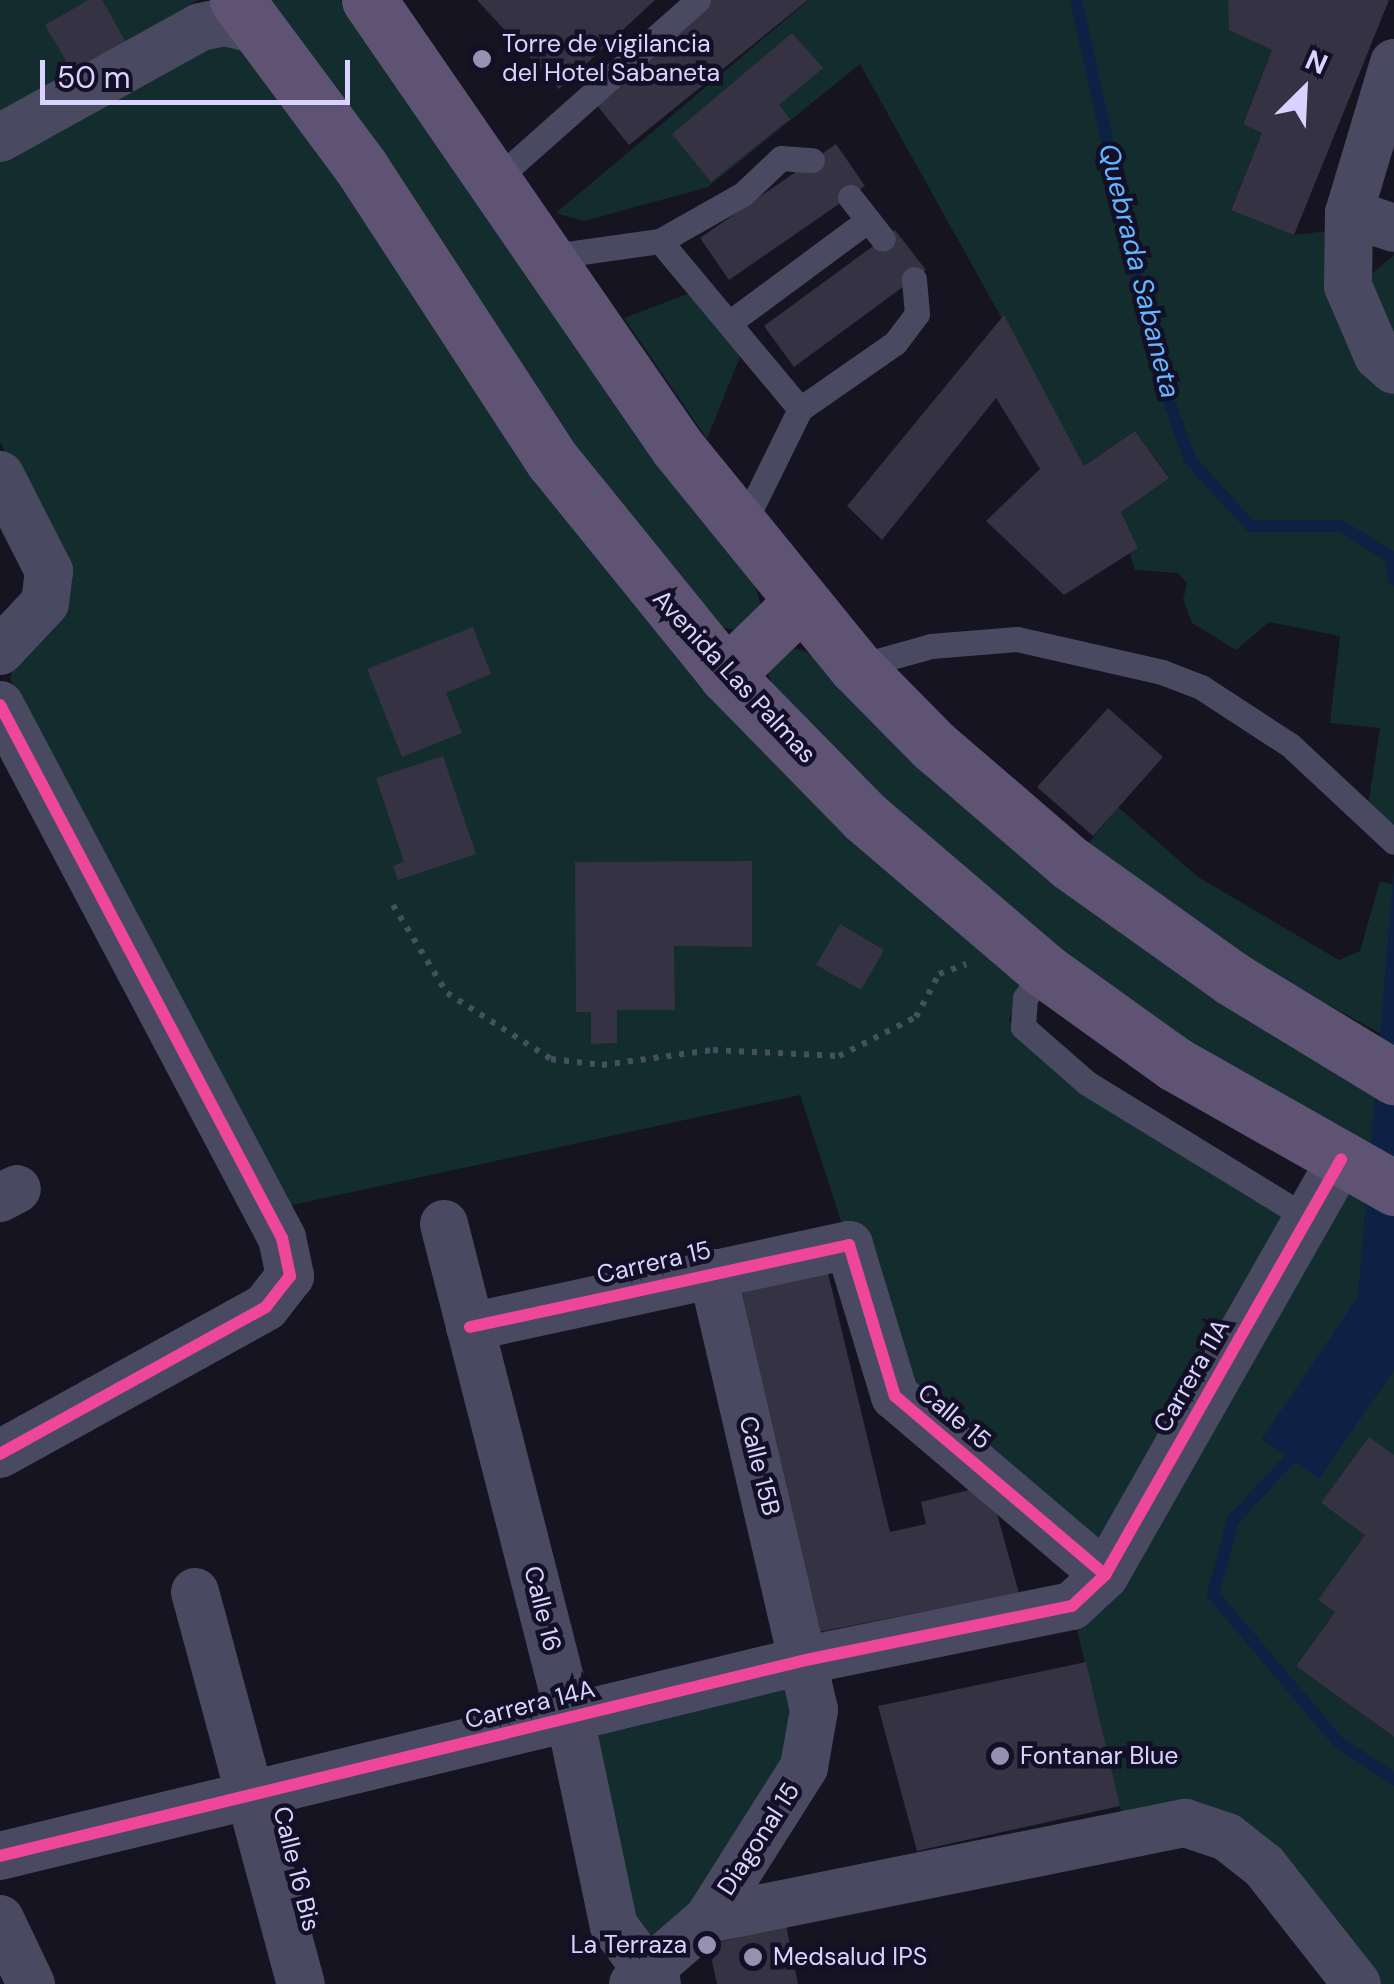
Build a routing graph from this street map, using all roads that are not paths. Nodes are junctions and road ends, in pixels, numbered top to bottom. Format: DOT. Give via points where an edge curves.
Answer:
graph roads {
  1 [pos="369,0"];
  2 [pos="698,0"];
  3 [pos="228,14"];
  4 [pos="1394,63"];
  5 [pos="0,138"];
  6 [pos="812,160"];
  7 [pos="492,182"];
  8 [pos="850,197"];
  9 [pos="1350,213"];
  10 [pos="1394,228"];
  11 [pos="660,241"];
  12 [pos="543,257"];
  13 [pos="914,279"];
  14 [pos="729,324"];
  15 [pos="1394,370"];
  16 [pos="800,409"];
  17 [pos="0,475"];
  18 [pos="742,527"];
  19 [pos="801,602"];
  20 [pos="0,651"];
  21 [pos="856,666"];
  22 [pos="726,675"];
  23 [pos="0,705"];
  24 [pos="12,763"];
  25 [pos="1394,842"];
  26 [pos="1029,958"];
  27 [pos="1394,1076"];
  28 [pos="1341,1160"];
  29 [pos="1394,1188"];
  30 [pos="1307,1218"];
  31 [pos="444,1224"];
  32 [pos="849,1245"];
  33 [pos="712,1273"];
  34 [pos="470,1328"];
  35 [pos="0,1454"];
  36 [pos="1089,1590"];
  37 [pos="194,1592"];
  38 [pos="806,1660"];
  39 [pos="570,1718"];
  40 [pos="256,1796"];
  41 [pos="0,1856"];
  42 [pos="0,1919"];
  43 [pos="708,1919"];
  44 [pos="647,1980"];
  45 [pos="31,1984"];
  46 [pos="301,1984"];
  47 [pos="1358,1984"];
  1 -- 7 [label="main road"];
  2 -- 7 [label="lane"];
  3 -- 5 [label="street"];
  3 -- 22 [label="main road, Avenida Las Palmas" via="360,167 553,460"];
  4 -- 9 [label="street"];
  6 -- 11 [label="lane" via="781,158 743,194"];
  7 -- 12 [label="main road"];
  8 -- 14 [label="lane" via="875,230"];
  9 -- 10 [label="street"];
  9 -- 15 [label="street" via="1348,286 1378,356"];
  11 -- 12 [label="lane"];
  11 -- 14 [label="lane"];
  12 -- 18 [label="main road"];
  13 -- 16 [label="lane" via="917,314 895,344"];
  14 -- 16 [label="lane"];
  16 -- 18 [label="lane"];
  17 -- 20 [label="street" via="49,572 45,603"];
  18 -- 19 [label="main road"];
  19 -- 21 [label="main road"];
  19 -- 22 [label="main road"];
  21 -- 25 [label="lane" via="931,646 1017,639 1162,672 1201,687 1290,744"];
  21 -- 27 [label="main road" via="934,746 1070,863 1231,978"];
  22 -- 26 [label="main road, Avenida Las Palmas" via="866,818"];
  23 -- 24 [label="street"];
  24 -- 35 [label="street" via="282,1238 290,1276 266,1307"];
  26 -- 28 [label="main road, Avenida Las Palmas" via="1174,1064"];
  26 -- 30 [label="lane" via="1023,1028 1087,1083"];
  28 -- 29 [label="main road, Avenida Las Palmas"];
  28 -- 30 [label="street, Carrera 11A"];
  30 -- 36 [label="street, Carrera 11A"];
  31 -- 34 [label="street, Calle 16"];
  32 -- 33 [label="street, Carrera 15"];
  32 -- 36 [label="street, Calle 15" via="895,1396"];
  33 -- 34 [label="street, Carrera 15"];
  33 -- 38 [label="street, Calle 15B"];
  34 -- 39 [label="street, Calle 16"];
  36 -- 38 [label="street, Carrera 14A"];
  37 -- 40 [label="street, Calle 16 Bis"];
  38 -- 39 [label="street, Carrera 14A"];
  38 -- 43 [label="street, Diagonal 15" via="814,1710 804,1768"];
  39 -- 40 [label="street, Carrera 14A"];
  39 -- 44 [label="street, Calle 16" via="614,1926"];
  40 -- 41 [label="street, Carrera 14A"];
  40 -- 46 [label="street, Calle 16 Bis"];
  42 -- 45 [label="street"];
  43 -- 44 [label="street, Diagonal 15"];
  43 -- 47 [label="street" via="1185,1823 1227,1837 1264,1866"];
}
